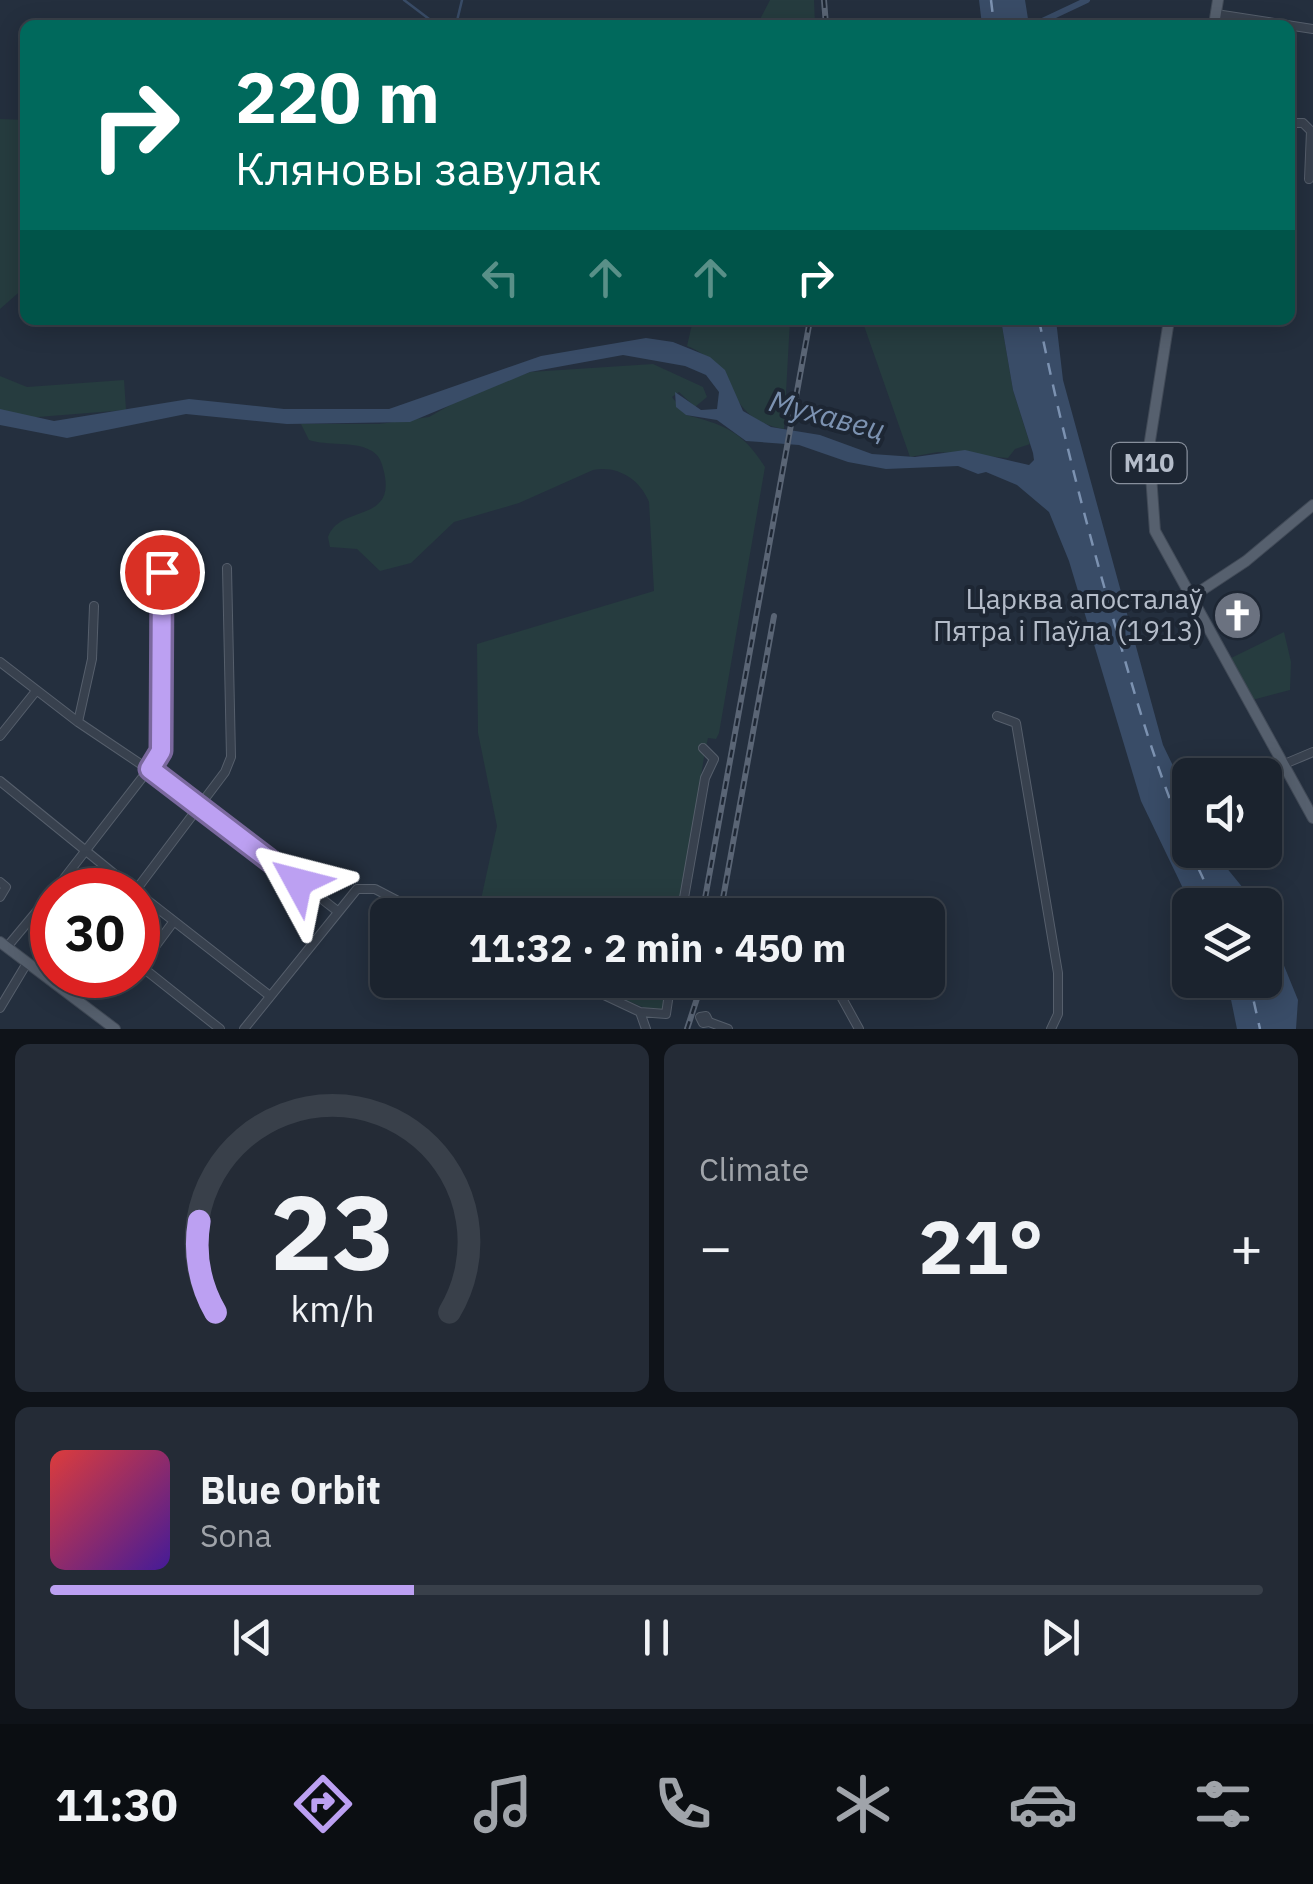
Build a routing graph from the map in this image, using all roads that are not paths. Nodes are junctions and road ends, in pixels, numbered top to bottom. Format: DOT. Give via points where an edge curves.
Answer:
graph roads {
  1 [pos="1218,0"];
  2 [pos="1215,19"];
  3 [pos="1295,122"];
  4 [pos="1309,179"];
  5 [pos="1168,325"];
  6 [pos="1313,505"];
  7 [pos="227,568"];
  8 [pos="162,572"];
  9 [pos="1190,598"];
  10 [pos="94,606"];
  11 [pos="0,662"];
  12 [pos="36,690"];
  13 [pos="997,716"];
  14 [pos="78,722"];
  15 [pos="0,736"];
  16 [pos="703,748"];
  17 [pos="1313,752"];
  18 [pos="1279,758"];
  19 [pos="1282,764"];
  20 [pos="150,769"];
  21 [pos="0,781"];
  22 [pos="200,804"];
  23 [pos="1313,818"];
  24 [pos="88,851"];
  25 [pos="74,868"];
  26 [pos="108,868"];
  27 [pos="153,868"];
  28 [pos="0,882"];
  29 [pos="0,898"];
  30 [pos="390,898"];
  31 [pos="684,898"];
  32 [pos="160,910"];
  33 [pos="336,910"];
  34 [pos="30,917"];
  35 [pos="174,921"];
  36 [pos="4,945"];
  37 [pos="27,962"];
  38 [pos="30,964"];
  39 [pos="270,996"];
  40 [pos="75,998"];
  41 [pos="610,998"];
  42 [pos="668,998"];
  43 [pos="842,998"];
  44 [pos="0,1008"];
  45 [pos="640,1012"];
  46 [pos="666,1014"];
  47 [pos="709,1022"];
  48 [pos="666,1025"];
  49 [pos="115,1029"];
  50 [pos="220,1029"];
  51 [pos="244,1029"];
  52 [pos="646,1029"];
  53 [pos="728,1029"];
  54 [pos="859,1029"];
  55 [pos="1051,1029"];
  1 -- 2 [label="main road"];
  3 -- 4 [label="street" via="1312,130"];
  5 -- 9 [label="main road, М10" via="1149,447 1150,510 1158,541"];
  6 -- 9 [label="main road"];
  7 -- 22 [label="street" via="230,757"];
  8 -- 20 [label="street" via="161,751"];
  9 -- 18 [label="main road, М10"];
  10 -- 14 [label="street" via="92,660"];
  11 -- 12 [label="street"];
  12 -- 14 [label="street"];
  12 -- 15 [label="street"];
  13 -- 55 [label="street" via="1016,723 1019,738 1058,973 1058,1014"];
  14 -- 20 [label="street"];
  16 -- 31 [label="street" via="714,758"];
  17 -- 19 [label="street"];
  19 -- 23 [label="main road, М10"];
  20 -- 22 [label="street"];
  20 -- 24 [label="street"];
  21 -- 24 [label="street"];
  22 -- 27 [label="street"];
  22 -- 33 [label="street"];
  24 -- 25 [label="street"];
  24 -- 26 [label="street"];
  28 -- 29 [label="street" via="6,887"];
  30 -- 33 [label="street" via="357,889"];
  32 -- 35 [label="street"];
  33 -- 39 [label="street"];
  34 -- 36 [label="street"];
  35 -- 39 [label="street"];
  35 -- 50 [label="street" via="145,960 147,971"];
  36 -- 37 [label="main road"];
  37 -- 38 [label="main road"];
  37 -- 44 [label="street"];
  39 -- 51 [label="street"];
  40 -- 49 [label="main road"];
  41 -- 45 [label="street"];
  42 -- 46 [label="street"];
  43 -- 54 [label="street"];
  45 -- 46 [label="street"];
  45 -- 52 [label="street"];
  46 -- 48 [label="street"];
  47 -- 53 [label="street"];
}
